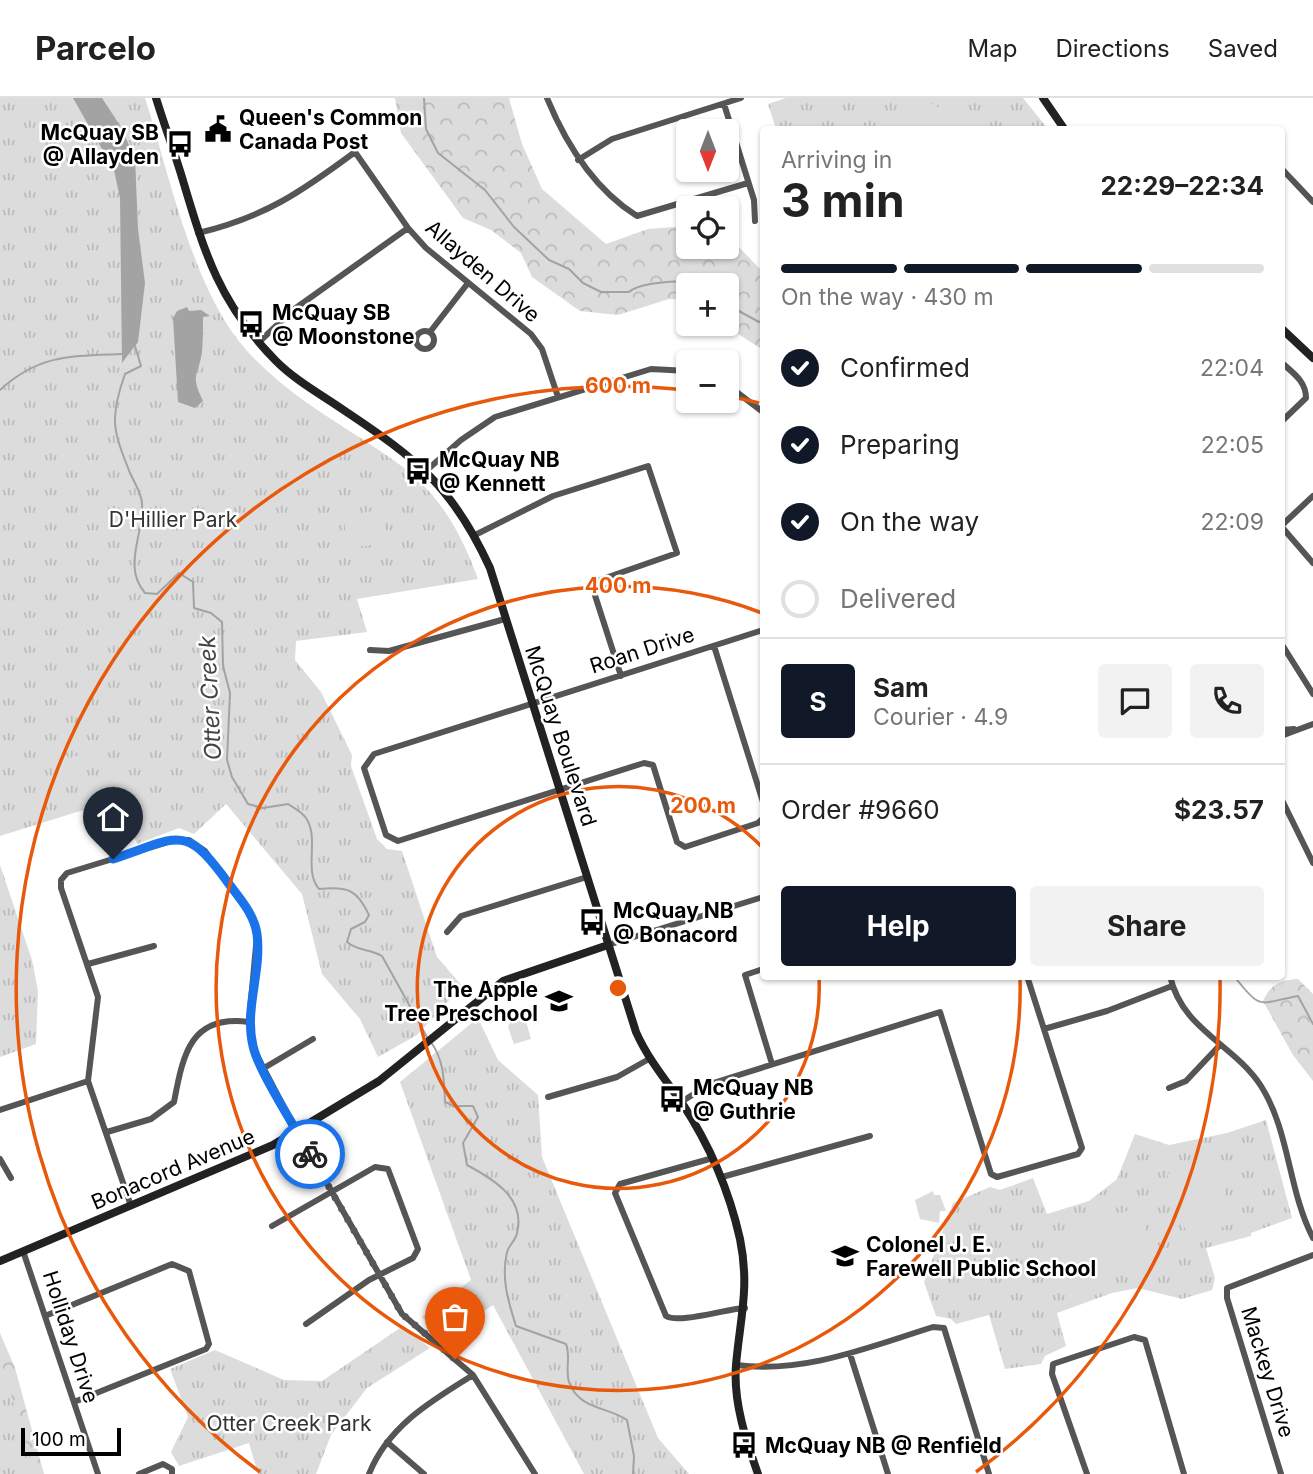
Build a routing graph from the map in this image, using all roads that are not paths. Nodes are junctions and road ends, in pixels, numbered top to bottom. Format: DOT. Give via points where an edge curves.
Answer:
graph roads {
  1 [pos="156,98"];
  2 [pos="547,98"];
  3 [pos="741,98"];
  4 [pos="1043,98"];
  5 [pos="724,104"];
  6 [pos="1062,126"];
  7 [pos="578,160"];
  8 [pos="1285,172"];
  9 [pos="748,183"];
  10 [pos="1313,202"];
  11 [pos="755,221"];
  12 [pos="408,228"];
  13 [pos="198,233"];
  14 [pos="468,283"];
  15 [pos="430,332"];
  16 [pos="1285,332"];
  17 [pos="258,342"];
  18 [pos="1313,358"];
  19 [pos="1285,366"];
  20 [pos="676,370"];
  21 [pos="739,394"];
  22 [pos="558,397"];
  23 [pos="760,410"];
  24 [pos="1285,418"];
  25 [pos="428,470"];
  26 [pos="1313,496"];
  27 [pos="1285,522"];
  28 [pos="1285,531"];
  29 [pos="475,535"];
  30 [pos="1313,563"];
  31 [pos="505,619"];
  32 [pos="760,631"];
  33 [pos="713,646"];
  34 [pos="1285,649"];
  35 [pos="370,650"];
  36 [pos="621,676"];
  37 [pos="1313,694"];
  38 [pos="532,704"];
  39 [pos="1313,724"];
  40 [pos="1299,728"];
  41 [pos="1285,730"];
  42 [pos="1285,734"];
  43 [pos="560,790"];
  44 [pos="760,794"];
  45 [pos="1285,806"];
  46 [pos="760,821"];
  47 [pos="1313,863"];
  48 [pos="587,877"];
  49 [pos="760,899"];
  50 [pos="447,932"];
  51 [pos="608,945"];
  52 [pos="154,946"];
  53 [pos="88,964"];
  54 [pos="760,970"];
  55 [pos="1028,980"];
  56 [pos="1171,980"];
  57 [pos="1172,986"];
  58 [pos="250,1022"];
  59 [pos="1044,1029"];
  60 [pos="313,1040"];
  61 [pos="1219,1046"];
  62 [pos="649,1059"];
  63 [pos="772,1064"];
  64 [pos="264,1068"];
  65 [pos="88,1081"];
  66 [pos="1169,1088"];
  67 [pos="548,1097"];
  68 [pos="681,1102"];
  69 [pos="0,1110"];
  70 [pos="107,1132"];
  71 [pos="298,1132"];
  72 [pos="870,1136"];
  73 [pos="713,1158"];
  74 [pos="0,1159"];
  75 [pos="722,1177"];
  76 [pos="11,1178"];
  77 [pos="332,1192"];
  78 [pos="131,1206"];
  79 [pos="272,1226"];
  80 [pos="1313,1238"];
  81 [pos="23,1251"];
  82 [pos="1313,1255"];
  83 [pos="0,1261"];
  84 [pos="378,1275"];
  85 [pos="745,1308"];
  86 [pos="45,1316"];
  87 [pos="306,1324"];
  88 [pos="850,1354"];
  89 [pos="736,1365"];
  90 [pos="473,1375"];
  91 [pos="74,1402"];
  92 [pos="387,1442"];
  93 [pos="98,1474"];
  94 [pos="139,1474"];
  95 [pos="172,1474"];
  96 [pos="369,1474"];
  97 [pos="424,1474"];
  98 [pos="535,1474"];
  99 [pos="758,1474"];
  100 [pos="888,1474"];
  101 [pos="989,1474"];
  102 [pos="1087,1474"];
  103 [pos="1184,1474"];
  104 [pos="1280,1474"];
  1 -- 13 [label="street, McQuay Boulevard"];
  2 -- 7 [label="street"];
  3 -- 5 [label="street"];
  4 -- 6 [label="street"];
  5 -- 7 [label="street" via="612,139"];
  5 -- 9 [label="street"];
  7 -- 9 [label="street" via="620,206 637,216"];
  8 -- 10 [label="street"];
  9 -- 11 [label="street"];
  12 -- 13 [label="street, Allayden Drive" via="355,152 277,206"];
  12 -- 14 [label="street, Allayden Drive"];
  12 -- 17 [label="street" via="293,310"];
  13 -- 17 [label="street, McQuay Boulevard" via="233,311"];
  14 -- 15 [label="street"];
  14 -- 22 [label="street, Allayden Drive" via="531,334 542,349"];
  16 -- 18 [label="street"];
  17 -- 25 [label="street, McQuay Boulevard" via="308,387"];
  19 -- 24 [label="street" via="1304,383 1306,391 1306,398"];
  20 -- 22 [label="street" via="651,369"];
  21 -- 23 [label="street"];
  22 -- 25 [label="street" via="486,422"];
  25 -- 29 [label="street, McQuay Boulevard"];
  26 -- 27 [label="street"];
  28 -- 30 [label="street"];
  29 -- 31 [label="street, McQuay Boulevard"];
  29 -- 36 [label="street" via="553,496 649,466 677,553 592,583"];
  31 -- 35 [label="street" via="389,651"];
  31 -- 38 [label="street, McQuay Boulevard"];
  32 -- 33 [label="street, Roan Drive"];
  33 -- 36 [label="street, Roan Drive"];
  33 -- 44 [label="street"];
  34 -- 37 [label="street"];
  36 -- 38 [label="street, Roan Drive"];
  38 -- 43 [label="street, McQuay Boulevard"];
  38 -- 43 [label="street, Roan Drive" via="374,754 364,768 386,835 398,841"];
  39 -- 40 [label="street"];
  40 -- 41 [label="street"];
  40 -- 42 [label="street"];
  43 -- 46 [label="street" via="653,765 677,842 685,847"];
  43 -- 48 [label="street, McQuay Boulevard"];
  45 -- 47 [label="street"];
  48 -- 50 [label="street" via="461,916"];
  48 -- 51 [label="street, McQuay Boulevard"];
  49 -- 51 [label="street, Bonacord Avenue"];
  51 -- 62 [label="street, McQuay Boulevard"];
  51 -- 71 [label="street, Bonacord Avenue" via="503,981 379,1081"];
  52 -- 53 [label="street"];
  53 -- 58 [label="street" via="61,880 67,873 146,848 189,840 205,851 252,916 257,936"];
  53 -- 65 [label="street" via="98,997"];
  54 -- 63 [label="street" via="745,975"];
  55 -- 59 [label="street"];
  56 -- 57 [label="street"];
  57 -- 59 [label="street"];
  57 -- 61 [label="street" via="1188,1017"];
  58 -- 64 [label="street" via="253,1048"];
  58 -- 70 [label="street" via="219,1023 203,1029 182,1058 174,1102 151,1119"];
  59 -- 63 [label="street" via="1082,1148 1078,1154 997,1177 991,1174 940,1012"];
  60 -- 64 [label="street"];
  61 -- 66 [label="street" via="1186,1081"];
  61 -- 80 [label="street" via="1248,1068 1266,1095 1290,1161 1301,1216"];
  62 -- 67 [label="street" via="617,1077"];
  62 -- 68 [label="street, McQuay Boulevard"];
  63 -- 68 [label="street" via="710,1084"];
  64 -- 71 [label="street"];
  65 -- 69 [label="street"];
  65 -- 70 [label="street"];
  68 -- 73 [label="street, McQuay Boulevard"];
  70 -- 78 [label="street"];
  71 -- 77 [label="street"];
  71 -- 78 [label="street, Bonacord Avenue"];
  72 -- 75 [label="street"];
  73 -- 75 [label="street, McQuay Boulevard"];
  73 -- 85 [label="street" via="620,1184 615,1193 666,1316 681,1320 720,1309"];
  74 -- 76 [label="street"];
  75 -- 85 [label="street, McQuay Boulevard" via="740,1239"];
  77 -- 79 [label="street"];
  77 -- 84 [label="street"];
  77 -- 84 [label="street" via="375,1167 388,1169 418,1249 413,1258"];
  78 -- 81 [label="street, Bonacord Avenue"];
  81 -- 83 [label="street, Bonacord Avenue"];
  81 -- 86 [label="street, Holliday Drive"];
  82 -- 104 [label="street, Mackey Drive" via="1227,1288"];
  84 -- 87 [label="street"];
  84 -- 90 [label="street" via="402,1314"];
  85 -- 89 [label="street, McQuay Boulevard"];
  86 -- 91 [label="street, Holliday Drive"];
  86 -- 91 [label="street" via="172,1265 189,1271 209,1344 206,1349"];
  88 -- 89 [label="street" via="769,1368"];
  88 -- 100 [label="street"];
  88 -- 101 [label="street" via="944,1328"];
  89 -- 99 [label="street, McQuay Boulevard" via="738,1407"];
  90 -- 92 [label="street" via="403,1423"];
  90 -- 98 [label="street"];
  91 -- 93 [label="street, Holliday Drive"];
  92 -- 96 [label="street"];
  92 -- 97 [label="street"];
  94 -- 95 [label="street" via="163,1464"];
  102 -- 103 [label="street" via="1052,1374 1053,1364 1134,1337 1145,1340"];
}
